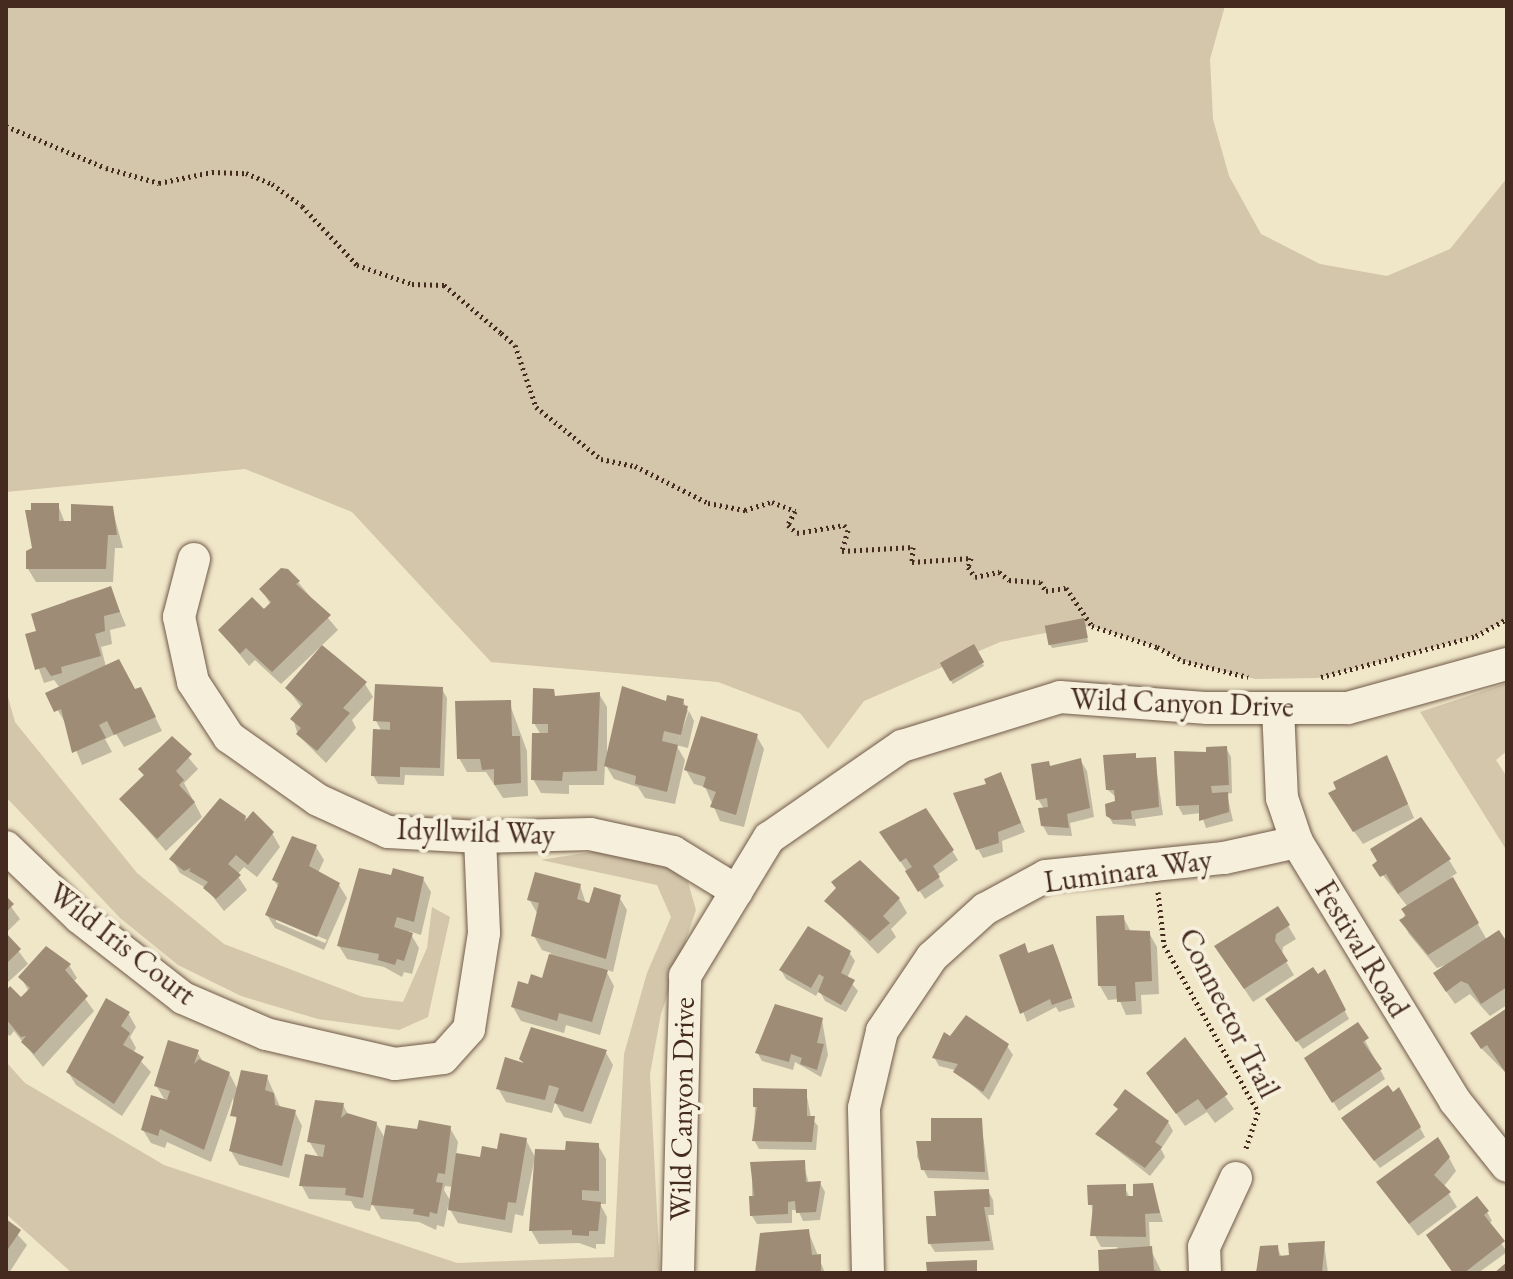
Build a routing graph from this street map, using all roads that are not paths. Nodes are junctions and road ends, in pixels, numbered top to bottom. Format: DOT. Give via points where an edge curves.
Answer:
graph roads {
  1 [pos="194,559"];
  2 [pos="1507,664"];
  3 [pos="1278,708"];
  4 [pos="480,837"];
  5 [pos="1297,842"];
  6 [pos="6,847"];
  7 [pos="737,891"];
  8 [pos="1507,1166"];
  9 [pos="1236,1178"];
  10 [pos="678,1273"];
  11 [pos="868,1273"];
  12 [pos="1205,1273"];
  1 -- 4 [label="street, Idyllwild Way" via="179,617 193,682 229,737 318,800 388,832"];
  2 -- 3 [label="street, Wild Canyon Drive" via="1348,708"];
  3 -- 5 [label="street, Festival Road" via="1282,798"];
  3 -- 7 [label="street, Wild Canyon Drive" via="1060,697 902,746 769,838"];
  4 -- 6 [label="street, Wild Iris Court" via="484,933 469,1029 443,1058 395,1064 266,1034 183,998 79,917"];
  4 -- 7 [label="street, Idyllwild Way" via="590,834 673,852"];
  5 -- 8 [label="street, Festival Road" via="1455,1101"];
  5 -- 11 [label="street, Luminara Way" via="1224,858 1046,876 985,909 932,957 882,1031 864,1108"];
  7 -- 10 [label="street, Wild Canyon Drive" via="685,976"];
  9 -- 12 [label="street" via="1204,1247"];
}
